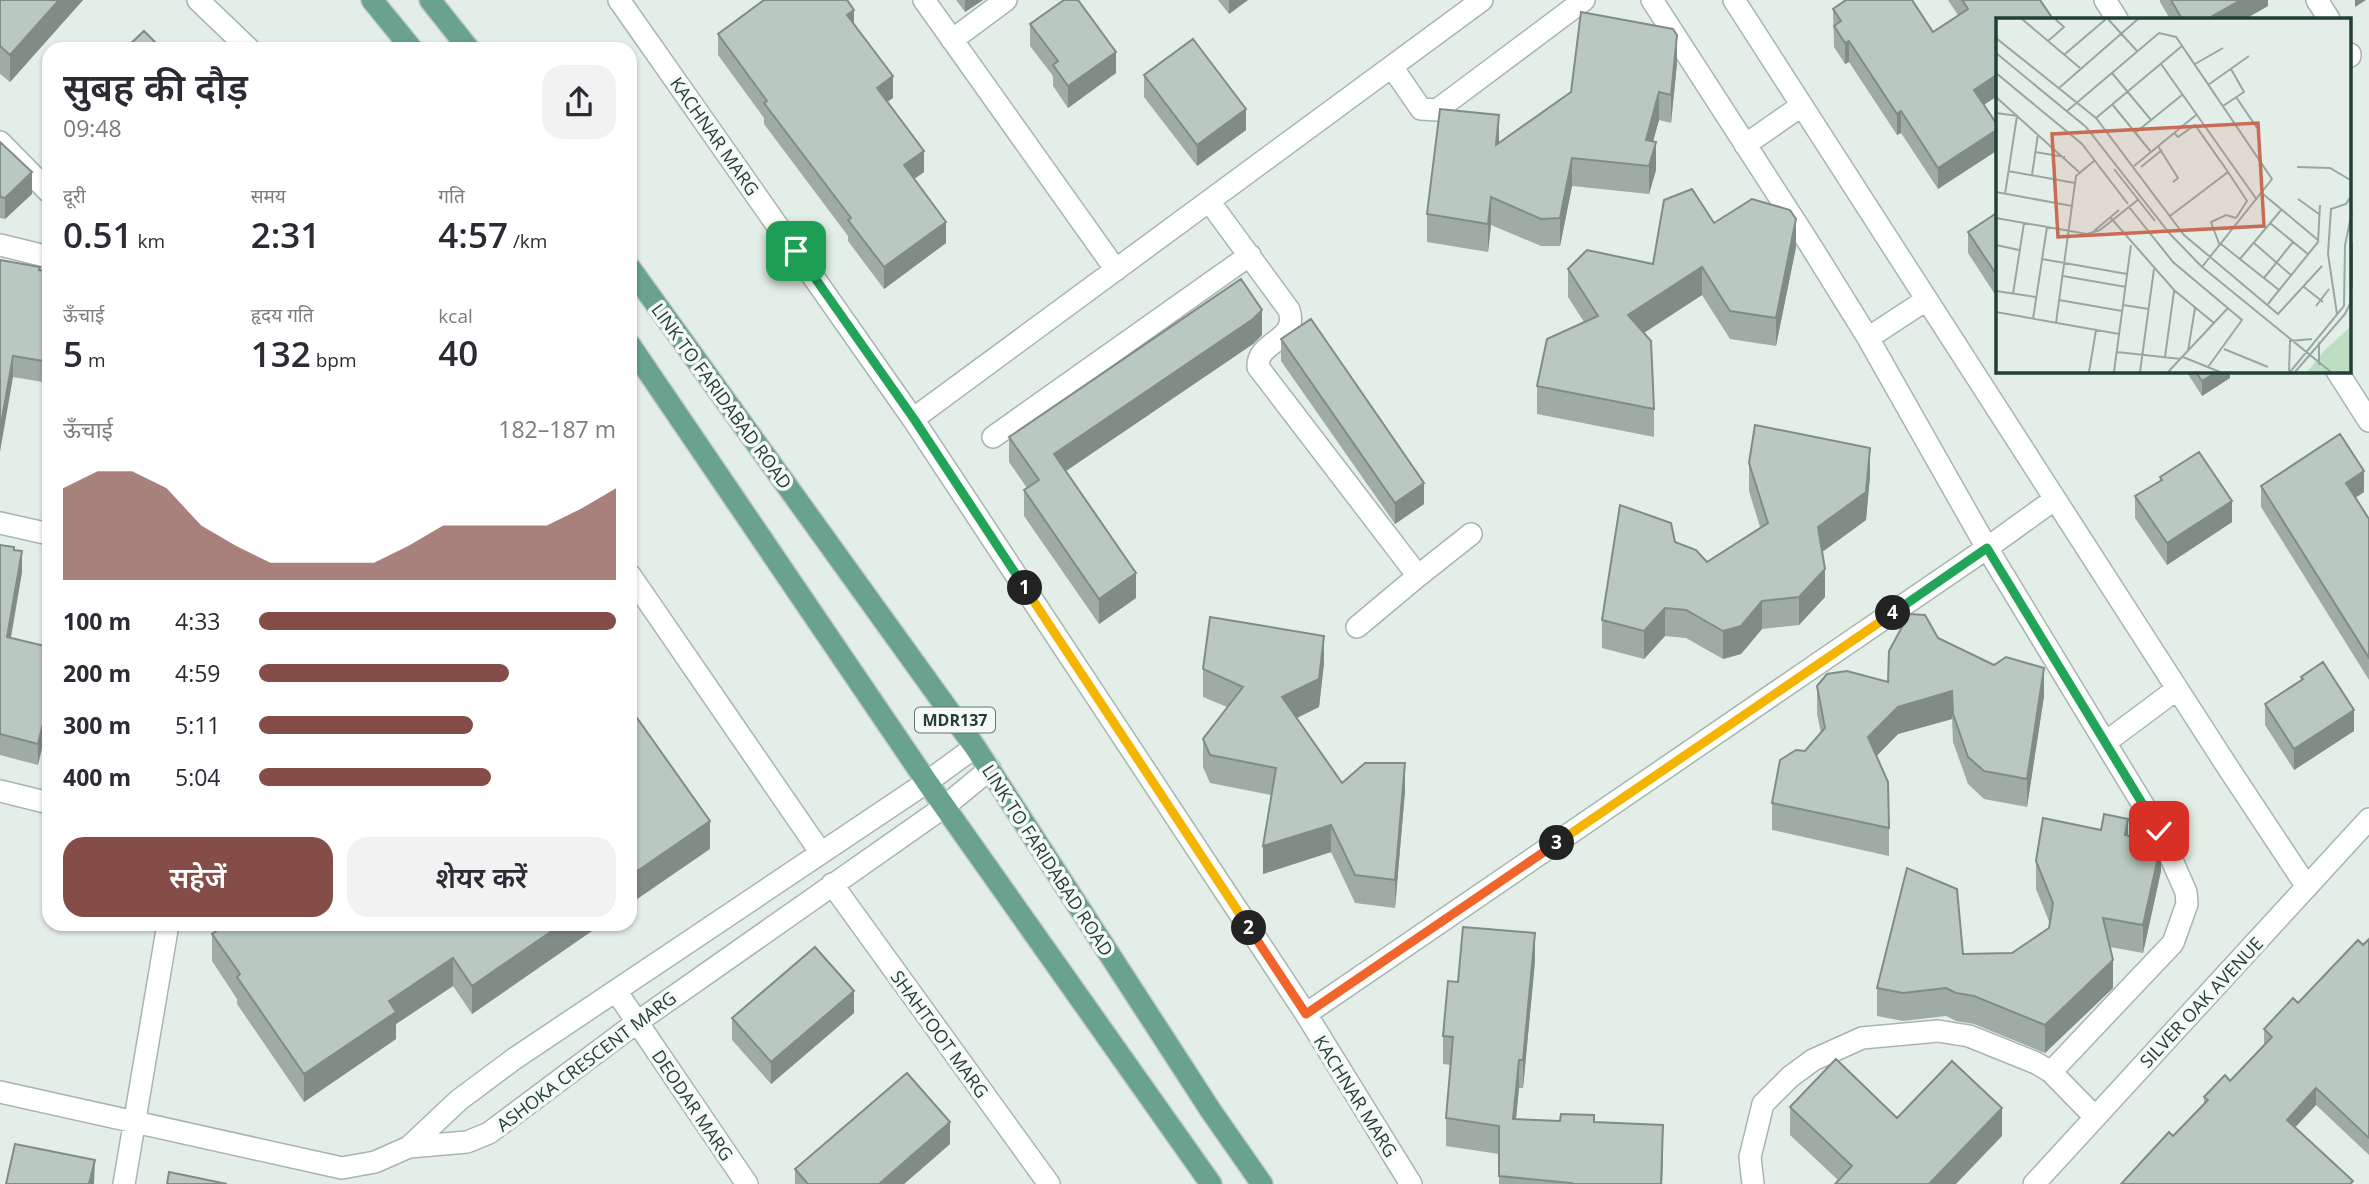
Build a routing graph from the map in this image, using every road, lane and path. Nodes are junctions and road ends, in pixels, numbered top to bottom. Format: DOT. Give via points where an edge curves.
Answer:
graph roads {
  1 [pos="198,0"];
  2 [pos="372,0"];
  3 [pos="430,0"];
  4 [pos="619,0"];
  5 [pos="924,0"];
  6 [pos="1006,0"];
  7 [pos="1482,0"];
  8 [pos="1584,0"];
  9 [pos="1652,0"];
  10 [pos="1734,0"];
  11 [pos="2105,0"];
  12 [pos="2317,0"];
  13 [pos="2116,18"];
  14 [pos="2328,18"];
  15 [pos="953,40"];
  16 [pos="241,42"];
  17 [pos="406,42"];
  18 [pos="463,42"];
  19 [pos="1392,67"];
  20 [pos="1801,106"];
  21 [pos="0,142"];
  22 [pos="1745,145"];
  23 [pos="42,185"];
  24 [pos="1209,201"];
  25 [pos="0,245"];
  26 [pos="42,255"];
  27 [pos="1250,255"];
  28 [pos="1116,270"];
  29 [pos="637,278"];
  30 [pos="1926,300"];
  31 [pos="1868,338"];
  32 [pos="637,355"];
  33 [pos="2338,373"];
  34 [pos="914,419"];
  35 [pos="2369,421"];
  36 [pos="993,437"];
  37 [pos="2055,499"];
  38 [pos="0,523"];
  39 [pos="42,532"];
  40 [pos="1471,534"];
  41 [pos="1987,548"];
  42 [pos="1419,576"];
  43 [pos="637,585"];
  44 [pos="1357,627"];
  45 [pos="2177,689"];
  46 [pos="2106,742"];
  47 [pos="975,747"];
  48 [pos="990,769"];
  49 [pos="927,782"];
  50 [pos="0,791"];
  51 [pos="42,801"];
  52 [pos="944,807"];
  53 [pos="2369,819"];
  54 [pos="821,853"];
  55 [pos="832,884"];
  56 [pos="2307,887"];
  57 [pos="166,931"];
  58 [pos="616,991"];
  59 [pos="1306,1014"];
  60 [pos="636,1023"];
  61 [pos="2051,1072"];
  62 [pos="0,1092"];
  63 [pos="2095,1117"];
  64 [pos="134,1123"];
  65 [pos="409,1147"];
  66 [pos="124,1184"];
  67 [pos="747,1184"];
  68 [pos="1048,1184"];
  69 [pos="1211,1184"];
  70 [pos="1262,1184"];
  71 [pos="1410,1184"];
  72 [pos="1753,1184"];
  73 [pos="2034,1184"];
  1 -- 16 [label="street"];
  2 -- 17 [label="main road"];
  3 -- 18 [label="main road"];
  4 -- 34 [label="street, KACHNAR MARG"];
  5 -- 15 [label="street"];
  6 -- 15 [label="street"];
  7 -- 19 [label="street"];
  8 -- 19 [label="street" via="1437,110 1421,108"];
  9 -- 22 [label="street"];
  10 -- 20 [label="street"];
  11 -- 13 [label="street"];
  12 -- 14 [label="street"];
  15 -- 28 [label="street"];
  19 -- 24 [label="street"];
  20 -- 22 [label="street"];
  20 -- 30 [label="street"];
  21 -- 23 [label="street"];
  22 -- 31 [label="street"];
  24 -- 27 [label="street"];
  24 -- 28 [label="street"];
  25 -- 26 [label="street"];
  27 -- 36 [label="street"];
  27 -- 42 [label="street" via="1291,319 1287,332 1262,353 1258,367"];
  28 -- 34 [label="street"];
  29 -- 47 [label="main road, LINK TO FARIDABAD ROAD / MDR137"];
  30 -- 31 [label="street"];
  30 -- 37 [label="street"];
  31 -- 41 [label="street"];
  32 -- 49 [label="main road, MDR137"];
  33 -- 35 [label="street"];
  34 -- 59 [label="street, KACHNAR MARG"];
  37 -- 41 [label="street"];
  37 -- 45 [label="street"];
  38 -- 39 [label="street"];
  40 -- 42 [label="street"];
  41 -- 46 [label="street"];
  41 -- 59 [label="street"];
  42 -- 44 [label="street"];
  43 -- 54 [label="street"];
  45 -- 46 [label="street"];
  45 -- 56 [label="street"];
  46 -- 61 [label="street" via="2159,831 2187,904 2173,943"];
  47 -- 48 [label="main road, LINK TO FARIDABAD ROAD / MDR137"];
  47 -- 49 [label="street"];
  48 -- 52 [label="street, ASHOKA CRESCENT MARG"];
  48 -- 70 [label="main road, LINK TO FARIDABAD ROAD / MDR137"];
  49 -- 52 [label="main road, MDR137"];
  49 -- 54 [label="street"];
  50 -- 51 [label="street"];
  52 -- 55 [label="street, ASHOKA CRESCENT MARG"];
  52 -- 69 [label="main road, MDR137"];
  53 -- 56 [label="street, SILVER OAK AVENUE"];
  54 -- 58 [label="street"];
  55 -- 60 [label="street, ASHOKA CRESCENT MARG"];
  55 -- 68 [label="street, SHAHTOOT MARG"];
  56 -- 63 [label="street, SILVER OAK AVENUE"];
  57 -- 64 [label="street"];
  58 -- 60 [label="street, DEODAR MARG"];
  58 -- 65 [label="street" via="470,1091"];
  59 -- 71 [label="street, KACHNAR MARG"];
  60 -- 65 [label="street, ASHOKA CRESCENT MARG" via="489,1133 467,1142"];
  60 -- 67 [label="street, DEODAR MARG"];
  61 -- 63 [label="street"];
  61 -- 72 [label="street" via="1969,1036 1938,1031 1862,1038 1838,1047 1798,1071 1763,1104 1750,1157"];
  62 -- 64 [label="street, ASHOKA CRESCENT MARG"];
  63 -- 73 [label="street, SILVER OAK AVENUE"];
  64 -- 65 [label="street, ASHOKA CRESCENT MARG" via="342,1168 375,1162"];
  64 -- 66 [label="street"];
}
